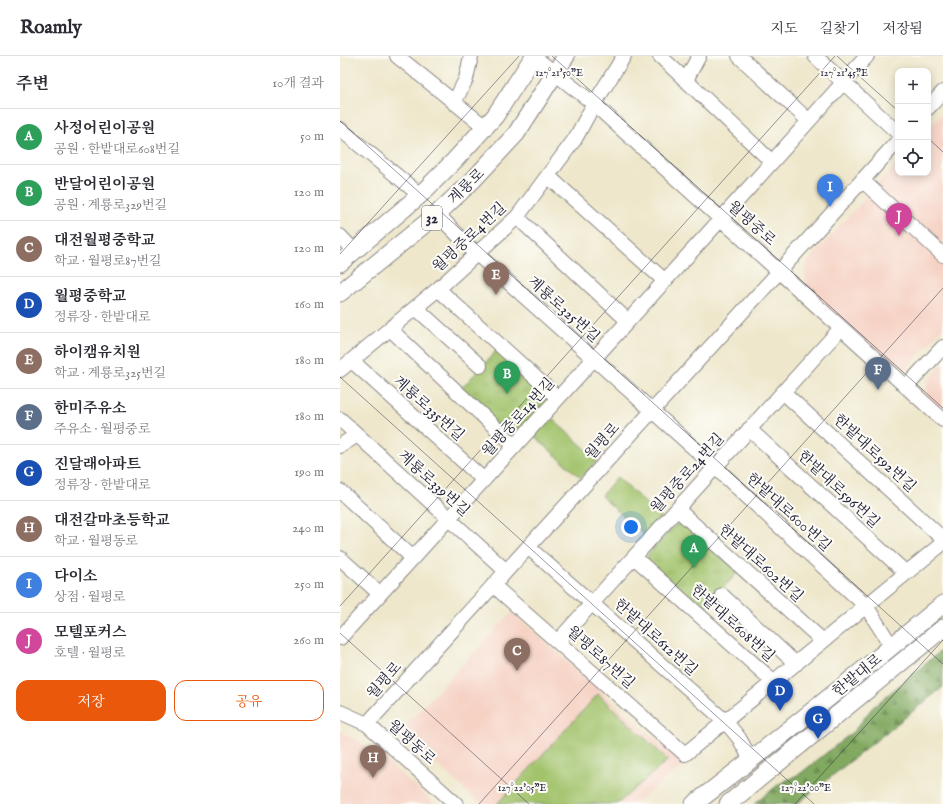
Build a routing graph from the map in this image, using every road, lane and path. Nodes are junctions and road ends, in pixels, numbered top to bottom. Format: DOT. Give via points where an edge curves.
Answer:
graph roads {
  1 [pos="397,56"];
  2 [pos="471,56"];
  3 [pos="534,56"];
  4 [pos="566,56"];
  5 [pos="624,56"];
  6 [pos="660,56"];
  7 [pos="699,56"];
  8 [pos="739,56"];
  9 [pos="815,56"];
  10 [pos="867,56"];
  11 [pos="555,73"];
  12 [pos="686,80"];
  13 [pos="843,82"];
  14 [pos="943,92"];
  15 [pos="454,103"];
  16 [pos="594,104"];
  17 [pos="931,105"];
  18 [pos="809,121"];
  19 [pos="485,127"];
  20 [pos="340,129"];
  21 [pos="895,130"];
  22 [pos="895,144"];
  23 [pos="772,162"];
  24 [pos="548,176"];
  25 [pos="862,180"];
  26 [pos="420,195"];
  27 [pos="437,214"];
  28 [pos="517,217"];
  29 [pos="721,219"];
  30 [pos="340,236"];
  31 [pos="354,251"];
  32 [pos="477,254"];
  33 [pos="943,255"];
  34 [pos="340,263"];
  35 [pos="779,271"];
  36 [pos="665,280"];
  37 [pos="438,289"];
  38 [pos="340,293"];
  39 [pos="416,308"];
  40 [pos="628,321"];
  41 [pos="841,328"];
  42 [pos="390,329"];
  43 [pos="943,347"];
  44 [pos="594,359"];
  45 [pos="352,361"];
  46 [pos="480,366"];
  47 [pos="340,370"];
  48 [pos="906,387"];
  49 [pos="783,392"];
  50 [pos="558,398"];
  51 [pos="652,411"];
  52 [pos="340,420"];
  53 [pos="943,420"];
  54 [pos="749,429"];
  55 [pos="357,435"];
  56 [pos="340,446"];
  57 [pos="515,446"];
  58 [pos="715,467"];
  59 [pos="484,480"];
  60 [pos="340,491"];
  61 [pos="677,510"];
  62 [pos="448,519"];
  63 [pos="943,539"];
  64 [pos="943,543"];
  65 [pos="528,547"];
  66 [pos="634,557"];
  67 [pos="340,558"];
  68 [pos="413,558"];
  69 [pos="506,571"];
  70 [pos="906,573"];
  71 [pos="494,585"];
  72 [pos="380,594"];
  73 [pos="722,595"];
  74 [pos="592,603"];
  75 [pos="943,604"];
  76 [pos="866,606"];
  77 [pos="943,628"];
  78 [pos="341,635"];
  79 [pos="558,641"];
  80 [pos="823,641"];
  81 [pos="892,647"];
  82 [pos="796,664"];
  83 [pos="774,682"];
  84 [pos="340,712"];
  85 [pos="725,721"];
  86 [pos="367,724"];
  87 [pos="751,760"];
  88 [pos="456,804"];
  89 [pos="694,804"];
  90 [pos="728,804"];
  1 -- 15 [label="street"];
  2 -- 15 [label="street" via="466,79"];
  3 -- 11 [label="street, 월평중로"];
  3 -- 19 [label="main road, 계룡로 / 32"];
  4 -- 11 [label="main road, 계룡로 / 32"];
  5 -- 16 [label="street, 월평중로4번길"];
  6 -- 12 [label="street"];
  7 -- 12 [label="street"];
  8 -- 18 [label="street"];
  9 -- 13 [label="street"];
  10 -- 13 [label="street, 월평중로14번길"];
  11 -- 16 [label="street, 월평중로"];
  11 -- 27 [label="main road, 계룡로 / 32" via="516,134"];
  12 -- 23 [label="street"];
  13 -- 18 [label="street, 월평중로14번길"];
  13 -- 21 [label="street"];
  14 -- 17 [label="street"];
  15 -- 19 [label="street"];
  16 -- 24 [label="street, 월평중로4번길" via="575,139"];
  16 -- 29 [label="street, 월평중로"];
  18 -- 23 [label="street, 월평중로14번길"];
  19 -- 26 [label="main road, 계룡로 / 32"];
  20 -- 26 [label="street"];
  22 -- 25 [label="street, 월평로"];
  23 -- 29 [label="street, 월평중로14번길"];
  24 -- 28 [label="street, 월평중로4번길"];
  24 -- 36 [label="street"];
  25 -- 33 [label="street"];
  25 -- 35 [label="street, 월평로"];
  26 -- 31 [label="main road, 계룡로 / 32"];
  27 -- 32 [label="street, 계룡로325번길"];
  27 -- 38 [label="main road, 계룡로 / 32"];
  28 -- 32 [label="street, 월평중로4번길"];
  28 -- 40 [label="street"];
  29 -- 35 [label="street, 월평중로"];
  29 -- 36 [label="street, 월평중로14번길"];
  30 -- 31 [label="street"];
  31 -- 34 [label="main road, 계룡로 / 32"];
  32 -- 37 [label="street, 월평중로4번길"];
  32 -- 44 [label="street, 계룡로325번길"];
  35 -- 41 [label="street, 월평중로"];
  35 -- 51 [label="street, 월평로"];
  36 -- 40 [label="street, 월평중로14번길"];
  37 -- 39 [label="street, 월평중로4번길"];
  37 -- 50 [label="street"];
  39 -- 42 [label="street, 월평중로4번길"];
  39 -- 46 [label="street"];
  40 -- 44 [label="street, 월평중로14번길"];
  41 -- 48 [label="street, 월평중로"];
  41 -- 49 [label="street, 월평중로24번길"];
  42 -- 45 [label="street, 월평중로4번길"];
  42 -- 57 [label="street"];
  43 -- 48 [label="street"];
  44 -- 50 [label="street, 월평중로14번길"];
  44 -- 51 [label="street, 계룡로325번길"];
  45 -- 47 [label="street, 월평중로4번길"];
  45 -- 59 [label="street, 계룡로335번길"];
  48 -- 53 [label="street, 월평중로"];
  49 -- 54 [label="street, 월평중로24번길"];
  49 -- 63 [label="street, 한밭대로592번길"];
  50 -- 57 [label="street, 월평중로14번길"];
  51 -- 58 [label="street, 한밭대로600번길"];
  51 -- 65 [label="street, 월평로"];
  52 -- 55 [label="street, 계룡로339번길"];
  54 -- 58 [label="street, 월평중로24번길"];
  54 -- 70 [label="street, 한밭대로596번길"];
  55 -- 56 [label="street"];
  55 -- 62 [label="street, 계룡로339번길"];
  57 -- 59 [label="street, 월평중로14번길"];
  58 -- 61 [label="street, 월평중로24번길"];
  58 -- 76 [label="street, 한밭대로600번길"];
  59 -- 62 [label="street, 월평중로14번길"];
  60 -- 68 [label="street"];
  61 -- 66 [label="street, 월평중로24번길"];
  61 -- 80 [label="street, 한밭대로602번길"];
  62 -- 68 [label="street, 월평중로14번길"];
  62 -- 69 [label="street, 계룡로339번길"];
  64 -- 70 [label="street"];
  65 -- 69 [label="street, 월평로"];
  65 -- 74 [label="street, 한밭대로612번길"];
  66 -- 74 [label="street, 월평중로24번길"];
  66 -- 83 [label="street, 한밭대로608번길"];
  67 -- 72 [label="street"];
  68 -- 72 [label="street, 월평중로14번길"];
  69 -- 71 [label="street, 월평로"];
  70 -- 76 [label="street"];
  71 -- 79 [label="street, 월평로87번길"];
  71 -- 86 [label="street, 월평로"];
  72 -- 78 [label="street, 월평중로14번길"];
  73 -- 82 [label="street"];
  74 -- 79 [label="street, 월평중로24번길"];
  74 -- 85 [label="street, 한밭대로612번길"];
  75 -- 81 [label="main road, 한밭대로"];
  76 -- 80 [label="street"];
  76 -- 81 [label="street, 한밭대로600번길"];
  77 -- 90 [label="main road, 한밭대로"];
  79 -- 85 [label="street, 월평로87번길" via="685,754"];
  80 -- 82 [label="street"];
  81 -- 87 [label="main road, 한밭대로"];
  82 -- 83 [label="street"];
  83 -- 85 [label="street"];
  84 -- 86 [label="street, 월평동로"];
  85 -- 87 [label="street, 한밭대로612번길" via="739,738"];
  86 -- 88 [label="street, 월평동로"];
  87 -- 89 [label="main road, 한밭대로"];
}
